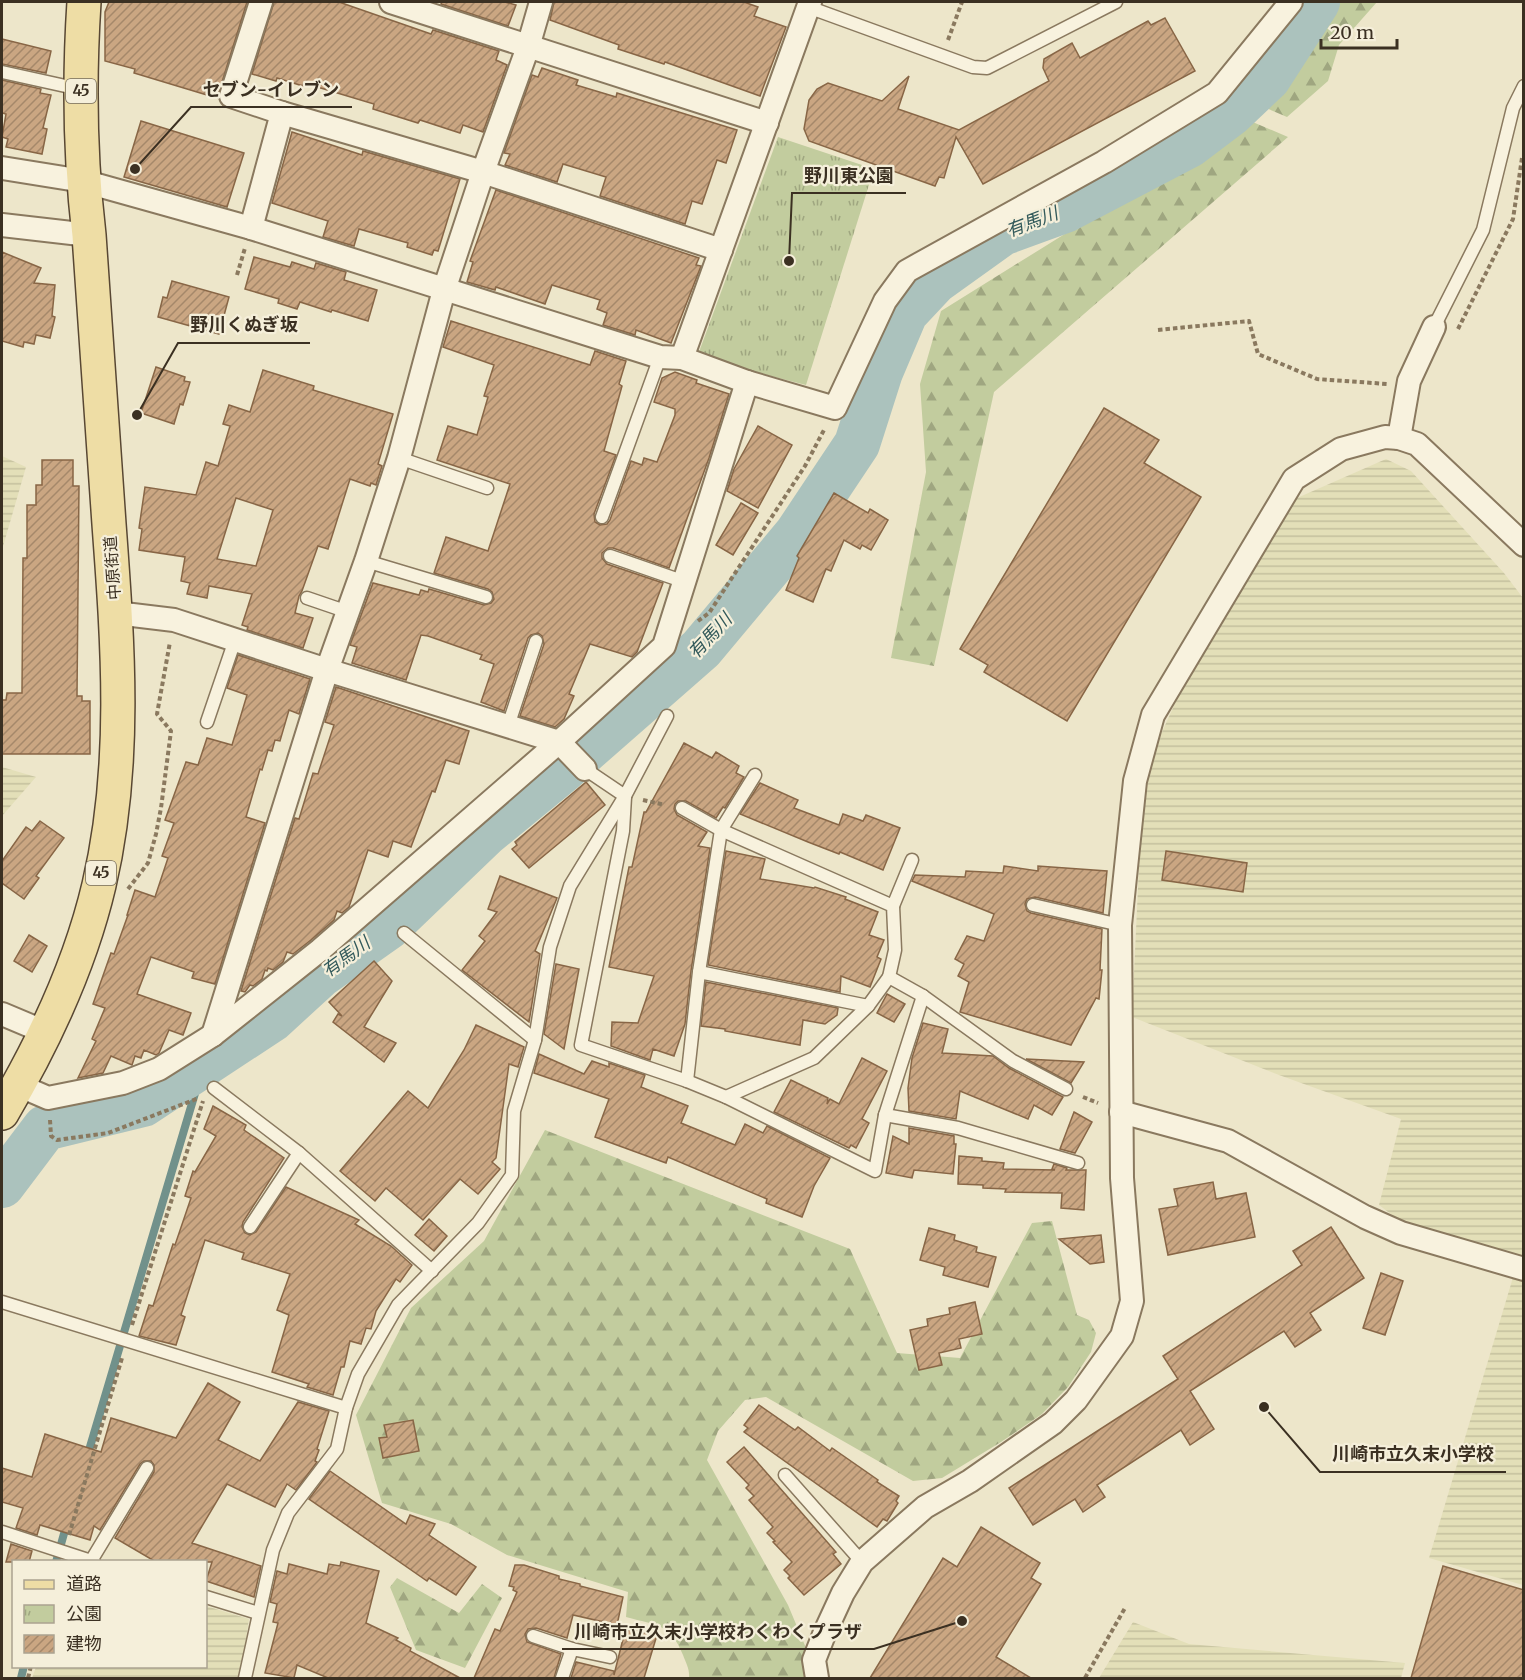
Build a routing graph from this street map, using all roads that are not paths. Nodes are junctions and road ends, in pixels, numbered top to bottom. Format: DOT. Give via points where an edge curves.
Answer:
graph roads {
  1 [pos="84,2"];
  2 [pos="261,2"];
  3 [pos="391,2"];
  4 [pos="541,2"];
  5 [pos="1116,2"];
  6 [pos="1291,2"];
  7 [pos="804,3"];
  8 [pos="528,46"];
  9 [pos="2,72"];
  10 [pos="1524,86"];
  11 [pos="81,90"];
  12 [pos="282,113"];
  13 [pos="767,123"];
  14 [pos="2,168"];
  15 [pos="483,172"];
  16 [pos="83,181"];
  17 [pos="2,225"];
  18 [pos="251,228"];
  19 [pos="89,235"];
  20 [pos="721,250"];
  21 [pos="444,290"];
  22 [pos="1434,327"];
  23 [pos="671,357"];
  24 [pos="747,382"];
  25 [pos="1400,438"];
  26 [pos="399,458"];
  27 [pos="488,488"];
  28 [pos="602,517"];
  29 [pos="1524,545"];
  30 [pos="610,556"];
  31 [pos="366,561"];
  32 [pos="685,582"];
  33 [pos="486,597"];
  34 [pos="307,598"];
  35 [pos="348,612"];
  36 [pos="116,613"];
  37 [pos="235,640"];
  38 [pos="536,641"];
  39 [pos="327,670"];
  40 [pos="667,716"];
  41 [pos="207,722"];
  42 [pos="508,726"];
  43 [pos="563,745"];
  44 [pos="585,768"];
  45 [pos="755,775"];
  46 [pos="625,796"];
  47 [pos="682,808"];
  48 [pos="722,830"];
  49 [pos="912,860"];
  50 [pos="1033,904"];
  51 [pos="893,906"];
  52 [pos="1120,925"];
  53 [pos="404,933"];
  54 [pos="699,972"];
  55 [pos="889,977"];
  56 [pos="924,996"];
  57 [pos="868,1006"];
  58 [pos="2,1014"];
  59 [pos="45,1032"];
  60 [pos="213,1035"];
  61 [pos="535,1040"];
  62 [pos="687,1081"];
  63 [pos="18,1085"];
  64 [pos="214,1088"];
  65 [pos="1065,1089"];
  66 [pos="726,1097"];
  67 [pos="1121,1112"];
  68 [pos="2,1113"];
  69 [pos="885,1115"];
  70 [pos="299,1153"];
  71 [pos="1078,1163"];
  72 [pos="250,1227"];
  73 [pos="1524,1269"];
  74 [pos="432,1271"];
  75 [pos="2,1302"];
  76 [pos="346,1408"];
  77 [pos="147,1468"];
  78 [pos="785,1475"];
  79 [pos="2,1532"];
  80 [pos="89,1560"];
  81 [pos="93,1560"];
  82 [pos="862,1562"];
  83 [pos="207,1597"];
  84 [pos="258,1613"];
  85 [pos="533,1636"];
  86 [pos="572,1648"];
  87 [pos="610,1658"];
  88 [pos="245,1678"];
  89 [pos="562,1678"];
  90 [pos="818,1678"];
  1 -- 11 [label="main road, 中原街道 / 45"];
  2 -- 12 [label="street" via="231,96"];
  3 -- 8 [label="street"];
  4 -- 8 [label="street"];
  5 -- 7 [label="lane" via="987,68 942,56"];
  6 -- 24 [label="street" via="1216,93 1104,162 907,271 885,301 835,408"];
  7 -- 13 [label="street"];
  8 -- 13 [label="street"];
  8 -- 15 [label="street"];
  9 -- 11 [label="lane"];
  10 -- 22 [label="lane" via="1513,108 1483,230"];
  11 -- 16 [label="main road, 中原街道 / 45"];
  12 -- 15 [label="street"];
  12 -- 18 [label="street"];
  13 -- 20 [label="street"];
  14 -- 16 [label="street"];
  15 -- 20 [label="street"];
  15 -- 21 [label="street"];
  16 -- 18 [label="street"];
  16 -- 19 [label="main road, 中原街道 / 45"];
  17 -- 19 [label="street"];
  18 -- 21 [label="street"];
  19 -- 36 [label="main road, 中原街道 / 45"];
  20 -- 23 [label="street"];
  21 -- 23 [label="street"];
  21 -- 26 [label="street"];
  22 -- 25 [label="street" via="1409,381"];
  23 -- 24 [label="street"];
  23 -- 28 [label="lane"];
  24 -- 32 [label="street"];
  25 -- 29 [label="street" via="1416,444"];
  25 -- 52 [label="street" via="1341,449 1294,479 1153,715 1135,781"];
  26 -- 27 [label="lane"];
  26 -- 31 [label="street"];
  30 -- 32 [label="lane"];
  31 -- 33 [label="lane"];
  31 -- 35 [label="street"];
  32 -- 43 [label="street" via="664,646"];
  34 -- 35 [label="lane"];
  35 -- 39 [label="street"];
  36 -- 37 [label="street" via="174,620"];
  36 -- 59 [label="main road, 中原街道 / 45" via="116,786 99,885 75,967"];
  37 -- 39 [label="street"];
  37 -- 41 [label="lane"];
  38 -- 42 [label="lane"];
  39 -- 42 [label="street"];
  39 -- 60 [label="street"];
  40 -- 46 [label="lane"];
  42 -- 43 [label="street"];
  43 -- 44 [label="street"];
  43 -- 60 [label="street"];
  44 -- 46 [label="lane"];
  45 -- 48 [label="lane"];
  46 -- 61 [label="lane" via="570,886 550,947"];
  46 -- 62 [label="lane" via="623,831 581,1045"];
  47 -- 48 [label="lane"];
  48 -- 51 [label="lane"];
  48 -- 54 [label="lane"];
  49 -- 51 [label="lane"];
  50 -- 52 [label="lane"];
  51 -- 55 [label="lane" via="895,950"];
  52 -- 67 [label="street"];
  53 -- 61 [label="lane"];
  54 -- 57 [label="lane"];
  54 -- 62 [label="lane"];
  55 -- 56 [label="lane"];
  55 -- 57 [label="lane"];
  56 -- 65 [label="lane" via="1013,1061"];
  56 -- 69 [label="lane"];
  57 -- 66 [label="lane" via="814,1058"];
  58 -- 59 [label="street"];
  59 -- 63 [label="main road, 中原街道 / 45"];
  60 -- 63 [label="street" via="159,1069 123,1083 48,1098"];
  61 -- 74 [label="lane" via="514,1112 512,1175 478,1223"];
  62 -- 66 [label="lane"];
  63 -- 68 [label="main road, 中原街道 / 45"];
  64 -- 70 [label="lane"];
  66 -- 69 [label="lane" via="874,1171"];
  67 -- 73 [label="street" via="1228,1141 1401,1233"];
  67 -- 82 [label="street" via="1132,1300 1122,1336 1076,1400 1053,1423 925,1507"];
  69 -- 71 [label="lane" via="958,1128"];
  70 -- 72 [label="lane"];
  70 -- 74 [label="lane"];
  74 -- 76 [label="lane" via="398,1305 358,1374"];
  75 -- 76 [label="lane"];
  76 -- 84 [label="lane" via="337,1449 288,1513 273,1550"];
  77 -- 81 [label="lane"];
  78 -- 82 [label="lane"];
  79 -- 80 [label="lane"];
  82 -- 90 [label="street" via="843,1593 814,1660"];
  83 -- 84 [label="lane"];
  84 -- 88 [label="lane"];
  85 -- 86 [label="lane"];
  86 -- 87 [label="lane"];
  86 -- 89 [label="lane"];
}
